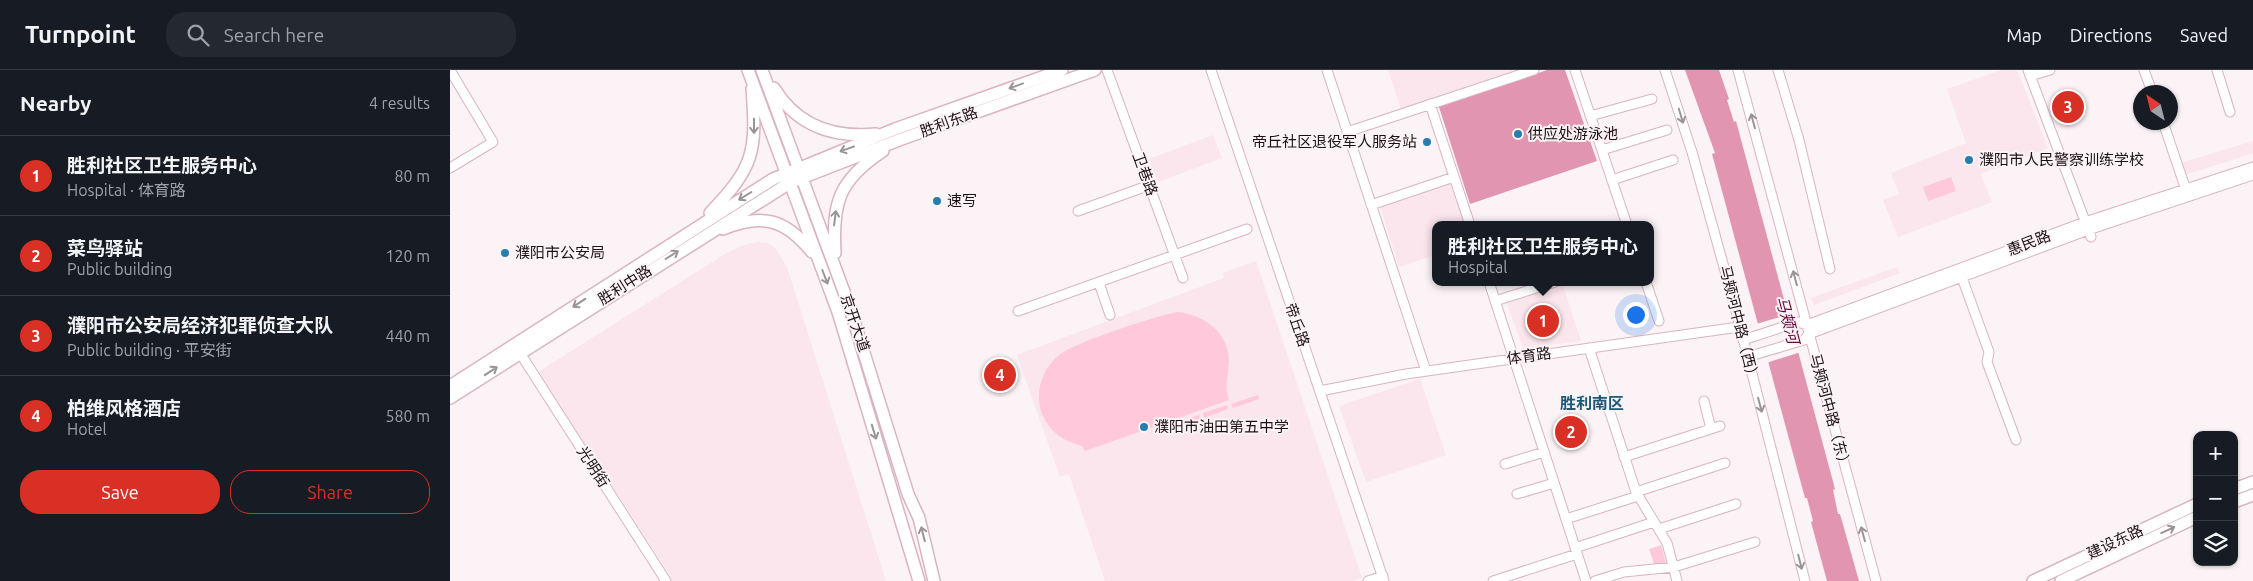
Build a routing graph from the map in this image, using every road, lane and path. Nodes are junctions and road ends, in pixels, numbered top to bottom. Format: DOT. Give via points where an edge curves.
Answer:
graph roads {
  1 [pos="450,70"];
  2 [pos="763,70"];
  3 [pos="1095,70"];
  4 [pos="1107,70"];
  5 [pos="1210,70"];
  6 [pos="1327,70"];
  7 [pos="1534,70"];
  8 [pos="1575,70"];
  9 [pos="1665,70"];
  10 [pos="1738,70"];
  11 [pos="1778,70"];
  12 [pos="2050,70"];
  13 [pos="2144,70"];
  14 [pos="2217,70"];
  15 [pos="1058,71"];
  16 [pos="2029,73"];
  17 [pos="750,74"];
  18 [pos="2149,85"];
  19 [pos="454,87"];
  20 [pos="1652,99"];
  21 [pos="1430,104"];
  22 [pos="2230,112"];
  23 [pos="1590,116"];
  24 [pos="1667,130"];
  25 [pos="2166,130"];
  26 [pos="1347,132"];
  27 [pos="897,135"];
  28 [pos="1602,150"];
  29 [pos="1673,160"];
  30 [pos="2253,167"];
  31 [pos="450,168"];
  32 [pos="802,172"];
  33 [pos="2253,175"];
  34 [pos="789,177"];
  35 [pos="1454,177"];
  36 [pos="1612,180"];
  37 [pos="1150,185"];
  38 [pos="2186,190"];
  39 [pos="1371,205"];
  40 [pos="1078,211"];
  41 [pos="1469,221"];
  42 [pos="1626,221"];
  43 [pos="1246,229"];
  44 [pos="2088,230"];
  45 [pos="689,239"];
  46 [pos="1175,256"];
  47 [pos="818,259"];
  48 [pos="836,266"];
  49 [pos="1830,269"];
  50 [pos="1960,273"];
  51 [pos="1183,278"];
  52 [pos="1098,283"];
  53 [pos="1490,286"];
  54 [pos="1542,286"];
  55 [pos="1647,286"];
  56 [pos="1495,301"];
  57 [pos="1018,311"];
  58 [pos="1110,315"];
  59 [pos="1659,320"];
  60 [pos="1740,327"];
  61 [pos="1807,333"];
  62 [pos="1745,340"];
  63 [pos="1589,348"];
  64 [pos="520,353"];
  65 [pos="1750,356"];
  66 [pos="1514,358"];
  67 [pos="1426,371"];
  68 [pos="450,386"];
  69 [pos="1320,391"];
  70 [pos="450,398"];
  71 [pos="1704,401"];
  72 [pos="2016,440"];
  73 [pos="1544,452"];
  74 [pos="1624,457"];
  75 [pos="1725,463"];
  76 [pos="1505,464"];
  77 [pos="2253,482"];
  78 [pos="1554,483"];
  79 [pos="2238,488"];
  80 [pos="1517,494"];
  81 [pos="1637,494"];
  82 [pos="2253,495"];
  83 [pos="2238,501"];
  84 [pos="1736,504"];
  85 [pos="2193,506"];
  86 [pos="1566,519"];
  87 [pos="2193,519"];
  88 [pos="1657,526"];
  89 [pos="1755,542"];
  90 [pos="1576,551"];
  91 [pos="1674,568"];
  92 [pos="1384,579"];
  93 [pos="666,581"];
  94 [pos="918,581"];
  95 [pos="934,581"];
  96 [pos="1368,581"];
  97 [pos="1493,581"];
  98 [pos="1586,581"];
  99 [pos="1595,581"];
  100 [pos="1677,581"];
  101 [pos="1804,581"];
  102 [pos="1876,581"];
  103 [pos="2033,581"];
  104 [pos="2061,581"];
  1 -- 19 [label="street"];
  2 -- 27 [label="main road" via="782,101 817,127 847,135"];
  2 -- 32 [label="main road, 京开大道"];
  3 -- 27 [label="main road, 胜利东路"];
  4 -- 37 [label="street, 卫巷路"];
  5 -- 69 [label="street, 帝丘路"];
  6 -- 26 [label="street"];
  7 -- 21 [label="street"];
  8 -- 23 [label="street"];
  9 -- 60 [label="street, 马颊河中路（西）, one-way" via="1692,152"];
  61 -- 10 [label="street, 马颊河中路（东）, one-way"];
  11 -- 49 [label="street"];
  12 -- 16 [label="street"];
  13 -- 18 [label="street"];
  14 -- 22 [label="street"];
  15 -- 27 [label="main road, 胜利东路, one-way"];
  16 -- 44 [label="street"];
  17 -- 34 [label="main road, 京开大道"];
  17 -- 45 [label="main road, one-way" via="754,142 745,171"];
  19 -- 31 [label="street" via="493,142"];
  20 -- 23 [label="street"];
  21 -- 26 [label="street"];
  21 -- 35 [label="street"];
  23 -- 28 [label="street"];
  24 -- 28 [label="street"];
  25 -- 38 [label="street"];
  26 -- 39 [label="street"];
  27 -- 32 [label="main road, 胜利东路"];
  48 -- 27 [label="main road, one-way" via="833,220 842,193 861,167"];
  28 -- 36 [label="street"];
  29 -- 36 [label="street"];
  30 -- 38 [label="street, 惠民路"];
  32 -- 34 [label="main road, 胜利中路"];
  32 -- 48 [label="main road, 京开大道"];
  33 -- 44 [label="street, 惠民路"];
  34 -- 45 [label="main road, 胜利中路"];
  34 -- 47 [label="main road, 京开大道"];
  35 -- 39 [label="street"];
  35 -- 41 [label="street"];
  36 -- 42 [label="street"];
  37 -- 40 [label="street"];
  37 -- 46 [label="street, 卫巷路"];
  38 -- 44 [label="street, 惠民路"];
  39 -- 67 [label="street"];
  43 -- 46 [label="street"];
  44 -- 50 [label="street, 惠民路"];
  45 -- 47 [label="main road" via="735,224 766,220 799,235"];
  64 -- 45 [label="main road, 胜利中路, one-way"];
  45 -- 68 [label="main road, 胜利中路, one-way"];
  46 -- 51 [label="street, 卫巷路"];
  46 -- 52 [label="street"];
  47 -- 94 [label="main road, 京开大道, one-way" via="838,312"];
  95 -- 48 [label="main road, 京开大道, one-way" via="919,518 908,494"];
  50 -- 61 [label="street, 惠民路"];
  50 -- 72 [label="street" via="1989,352 1987,362"];
  52 -- 57 [label="street"];
  52 -- 58 [label="street"];
  53 -- 56 [label="street"];
  54 -- 56 [label="street"];
  55 -- 59 [label="street"];
  56 -- 66 [label="street"];
  60 -- 62 [label="street, 马颊河中路（西）"];
  60 -- 63 [label="street, 体育路"];
  61 -- 62 [label="street" via="1798,322"];
  61 -- 65 [label="street, 惠民路"];
  102 -- 61 [label="street, 马颊河中路（东）, one-way"];
  62 -- 65 [label="street, 马颊河中路（西）"];
  63 -- 66 [label="street, 体育路"];
  63 -- 74 [label="street"];
  70 -- 64 [label="main road, 胜利中路, one-way"];
  64 -- 93 [label="street, 光明街"];
  65 -- 101 [label="street, 马颊河中路（西）, one-way"];
  66 -- 67 [label="street, 体育路"];
  66 -- 73 [label="street"];
  67 -- 69 [label="street, 体育路"];
  69 -- 92 [label="street, 帝丘路"];
  71 -- 74 [label="street" via="1716,428"];
  73 -- 76 [label="street"];
  73 -- 78 [label="street"];
  74 -- 81 [label="street"];
  75 -- 81 [label="street"];
  77 -- 79 [label="main road"];
  78 -- 80 [label="street"];
  78 -- 86 [label="street"];
  81 -- 86 [label="street"];
  81 -- 88 [label="street"];
  82 -- 83 [label="main road"];
  84 -- 88 [label="street"];
  85 -- 103 [label="main road, 建设东路"];
  86 -- 90 [label="street"];
  104 -- 87 [label="main road, 建设东路, one-way"];
  88 -- 90 [label="street"];
  88 -- 91 [label="street" via="1667,543"];
  89 -- 91 [label="street"];
  90 -- 97 [label="street"];
  90 -- 98 [label="street"];
  91 -- 99 [label="street" via="1624,572"];
  91 -- 100 [label="street"];
  92 -- 96 [label="street"];
}
